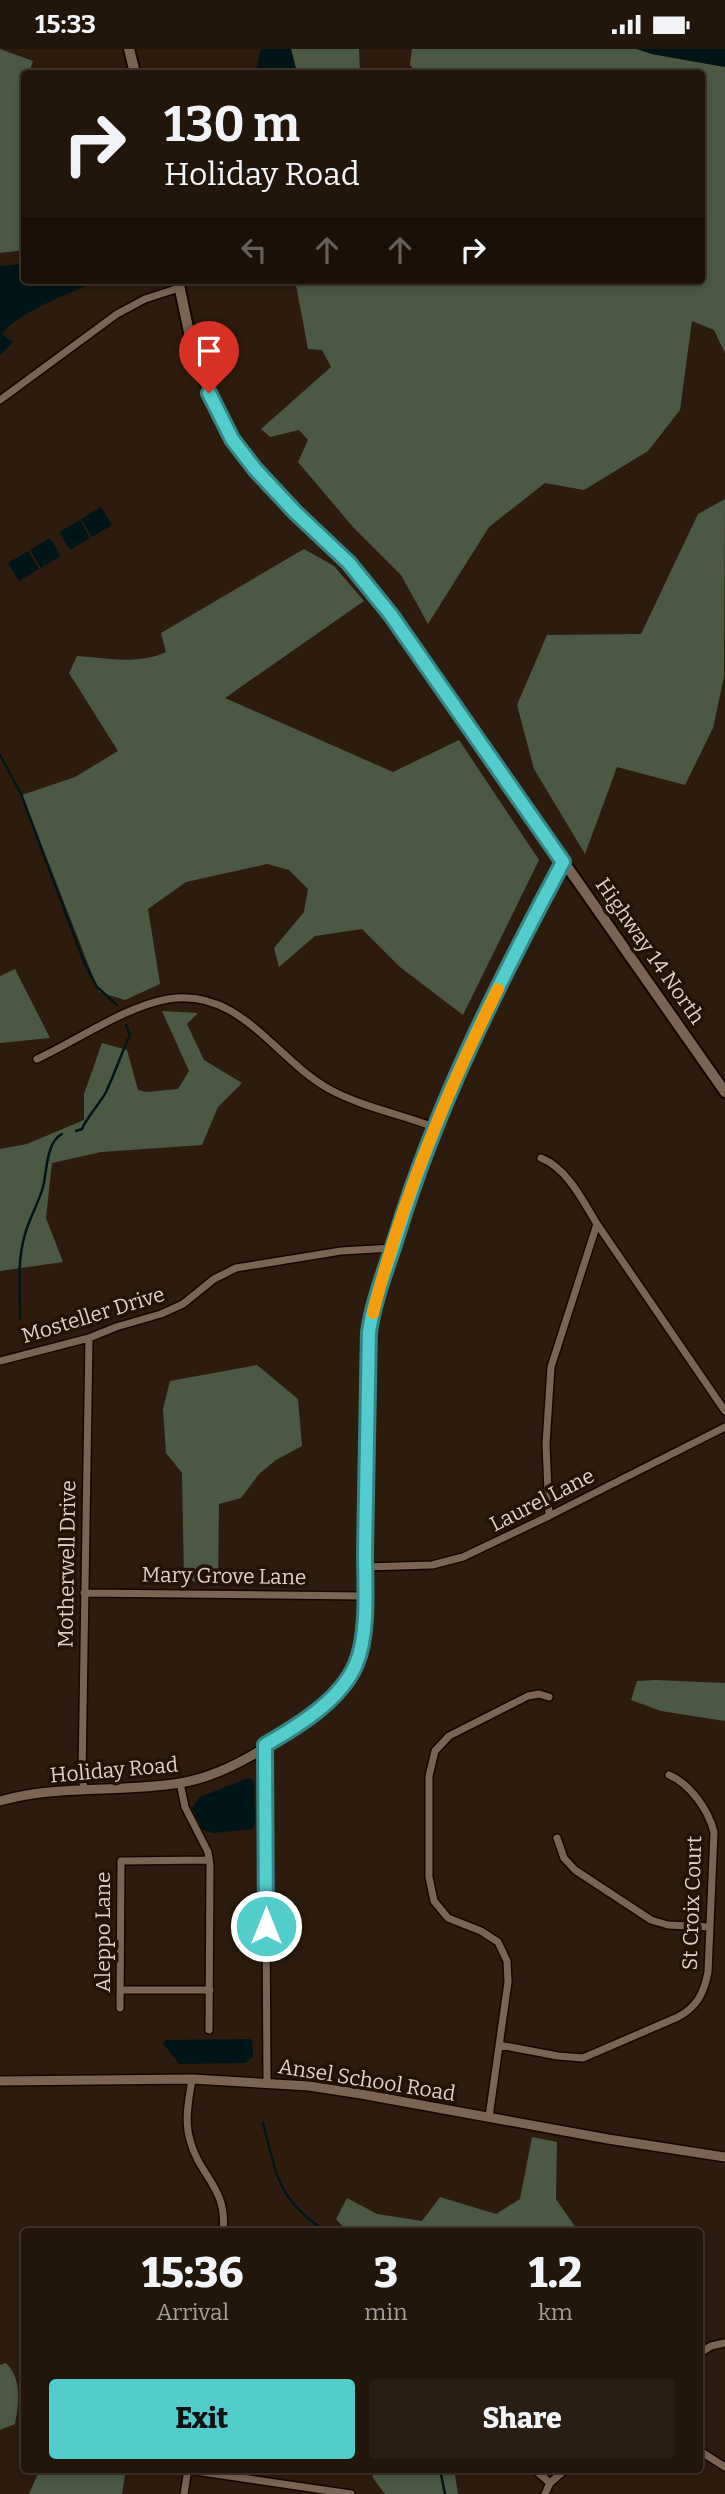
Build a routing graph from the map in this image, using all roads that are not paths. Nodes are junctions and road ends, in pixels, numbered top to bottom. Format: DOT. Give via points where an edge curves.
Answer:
graph roads {
  1 [pos="129,49"];
  2 [pos="134,70"];
  3 [pos="179,284"];
  4 [pos="0,400"];
  5 [pos="563,862"];
  6 [pos="37,1059"];
  7 [pos="725,1092"];
  8 [pos="434,1128"];
  9 [pos="541,1158"];
  10 [pos="597,1224"];
  11 [pos="393,1248"];
  12 [pos="89,1338"];
  13 [pos="0,1361"];
  14 [pos="725,1411"];
  15 [pos="725,1427"];
  16 [pos="549,1516"];
  17 [pos="365,1567"];
  18 [pos="84,1593"];
  19 [pos="364,1596"];
  20 [pos="549,1697"];
  21 [pos="265,1745"];
  22 [pos="669,1775"];
  23 [pos="180,1783"];
  24 [pos="84,1790"];
  25 [pos="0,1801"];
  26 [pos="557,1838"];
  27 [pos="209,1860"];
  28 [pos="710,1927"];
  29 [pos="120,1990"];
  30 [pos="210,1990"];
  31 [pos="120,2008"];
  32 [pos="209,2030"];
  33 [pos="499,2045"];
  34 [pos="192,2079"];
  35 [pos="0,2081"];
  36 [pos="267,2082"];
  37 [pos="489,2117"];
  38 [pos="725,2157"];
  39 [pos="223,2228"];
  40 [pos="725,2343"];
  41 [pos="703,2351"];
  42 [pos="703,2453"];
  43 [pos="725,2467"];
  44 [pos="187,2473"];
  45 [pos="214,2473"];
  46 [pos="539,2473"];
  47 [pos="561,2473"];
  48 [pos="550,2483"];
  49 [pos="184,2494"];
  50 [pos="351,2494"];
  51 [pos="545,2494"];
  1 -- 2 [label="main road"];
  3 -- 4 [label="street" via="117,314"];
  3 -- 5 [label="main road, Highway 14 North" via="203,378 232,439 276,493 374,591"];
  5 -- 7 [label="main road, Highway 14 North"];
  5 -- 8 [label="street, Holiday Road" via="472,1041"];
  6 -- 8 [label="street" via="146,1005 190,998 224,1007 246,1020 292,1064 329,1089"];
  8 -- 11 [label="street, Holiday Road"];
  9 -- 10 [label="street" via="560,1171"];
  10 -- 14 [label="street"];
  10 -- 16 [label="street" via="551,1367 546,1444"];
  11 -- 12 [label="street, Mosteller Drive" via="341,1251 236,1268 174,1309"];
  11 -- 17 [label="street, Holiday Road" via="369,1332"];
  12 -- 13 [label="street, Mosteller Drive"];
  12 -- 18 [label="street, Motherwell Drive"];
  15 -- 16 [label="street, Laurel Lane"];
  16 -- 17 [label="street, Laurel Lane" via="450,1562"];
  17 -- 19 [label="street, Holiday Road"];
  18 -- 19 [label="street, Mary Grove Lane"];
  18 -- 24 [label="street, Motherwell Drive"];
  19 -- 21 [label="street, Holiday Road" via="361,1648 349,1677 315,1711"];
  20 -- 33 [label="street" via="528,1696 454,1732 439,1745 431,1763 431,1893 443,1915 490,1936 503,1951 508,1972"];
  21 -- 23 [label="street, Holiday Road" via="225,1769"];
  21 -- 36 [label="street"];
  22 -- 28 [label="street, St Croix Court" via="692,1791 712,1826"];
  23 -- 24 [label="street, Holiday Road"];
  23 -- 27 [label="street" via="185,1807"];
  24 -- 25 [label="street, Holiday Road"];
  26 -- 28 [label="street" via="564,1858 575,1870 651,1920"];
  27 -- 29 [label="street, Aleppo Lane" via="121,1861"];
  27 -- 30 [label="street"];
  28 -- 33 [label="street, St Croix Court" via="705,1987 695,2005 678,2017 583,2058"];
  29 -- 30 [label="street"];
  29 -- 31 [label="street, Aleppo Lane"];
  30 -- 32 [label="street"];
  33 -- 37 [label="street"];
  34 -- 35 [label="street, Ansel School Road"];
  34 -- 36 [label="street, Ansel School Road"];
  34 -- 39 [label="street" via="188,2130 195,2153 221,2198"];
  36 -- 37 [label="street, Ansel School Road"];
  37 -- 38 [label="street, Ansel School Road"];
  40 -- 41 [label="street"];
  42 -- 43 [label="street"];
  44 -- 49 [label="street"];
  45 -- 50 [label="street"];
  46 -- 48 [label="street"];
  47 -- 48 [label="street"];
  48 -- 51 [label="street"];
}
